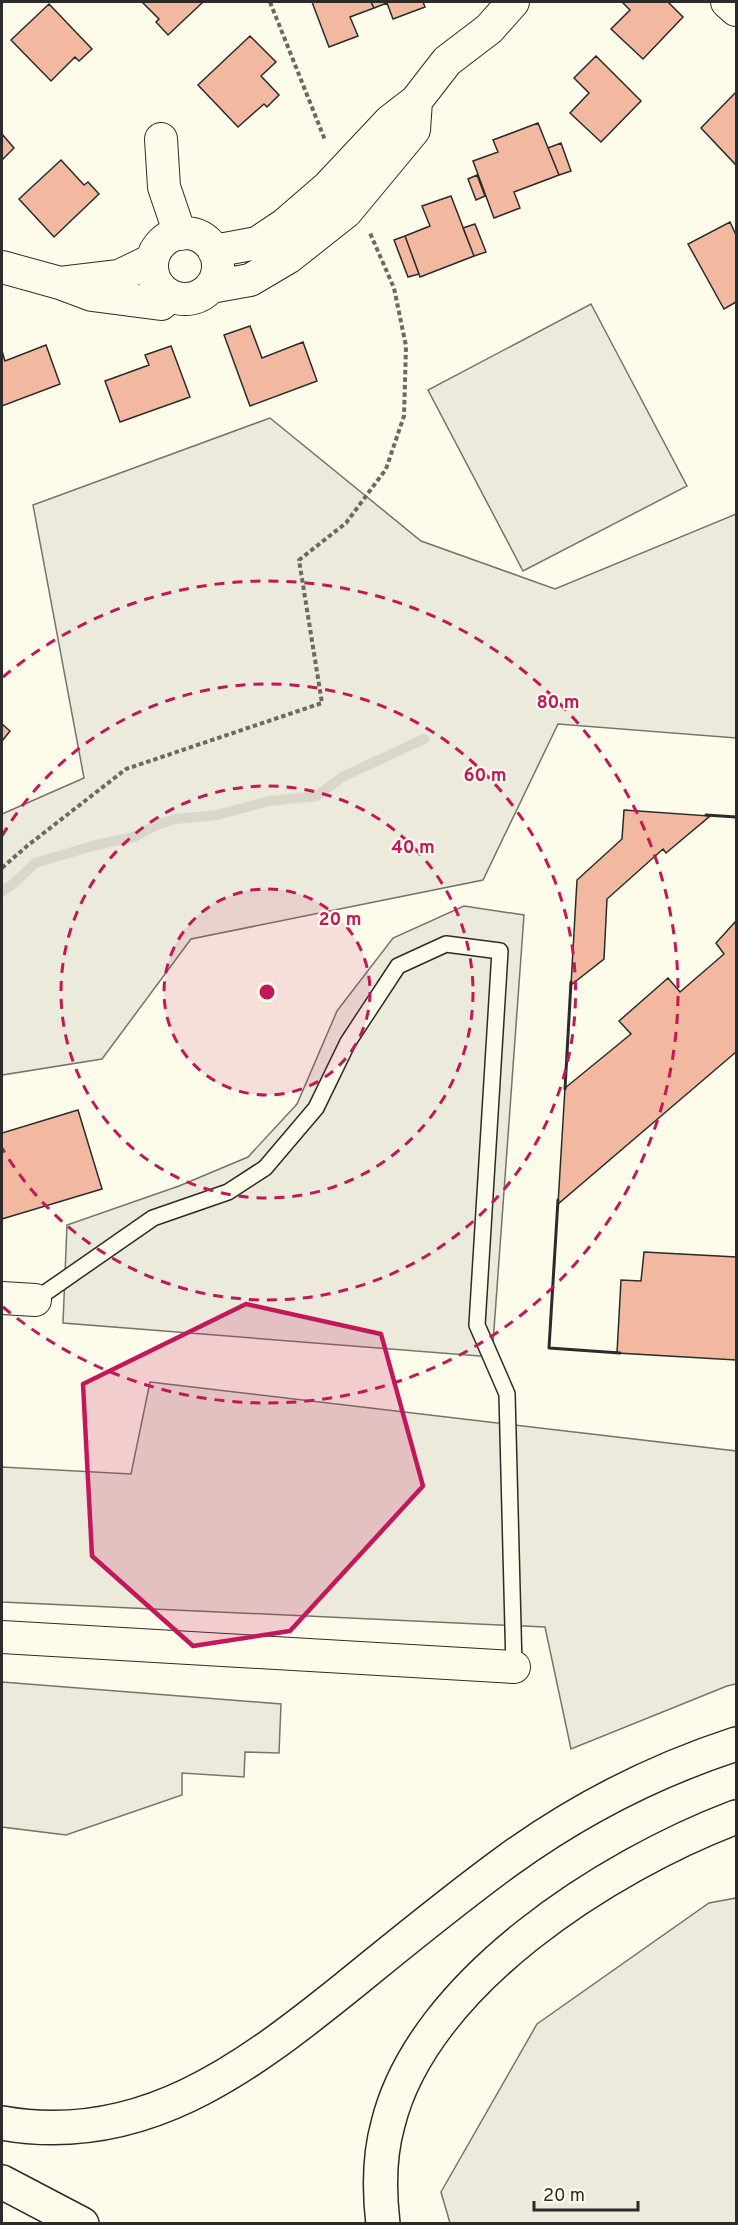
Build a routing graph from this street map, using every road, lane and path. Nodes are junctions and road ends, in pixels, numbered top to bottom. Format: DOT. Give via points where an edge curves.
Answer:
graph roads {
  1 [pos="270,2"];
  2 [pos="513,2"];
  3 [pos="727,2"];
  4 [pos="736,10"];
  5 [pos="161,139"];
  6 [pos="348,188"];
  7 [pos="180,234"];
  8 [pos="214,250"];
  9 [pos="152,260"];
  10 [pos="2,267"];
  11 [pos="60,282"];
  12 [pos="211,287"];
  13 [pos="170,296"];
  14 [pos="2,868"];
  15 [pos="2,1298"];
  16 [pos="35,1300"];
  17 [pos="2,1637"];
  18 [pos="514,1667"];
  19 [pos="736,1744"];
  20 [pos="736,1817"];
  21 [pos="2,2123"];
  22 [pos="2,2182"];
  23 [pos="82,2223"];
  24 [pos="383,2223"];
  1 -- 6 [label="path"];
  2 -- 6 [label="street" via="489,29 447,61 416,101 414,130"];
  3 -- 4 [label="street"];
  5 -- 7 [label="street" via="164,187"];
  6 -- 8 [label="street" via="257,243"];
  6 -- 12 [label="street" via="346,212 289,257 250,280"];
  6 -- 14 [label="path" via="394,288 406,346 404,416 386,469 346,523 299,560 322,703 126,769"];
  7 -- 8 [label="street" via="200,237"];
  7 -- 9 [label="street" via="162,243"];
  8 -- 12 [label="street" via="218,269"];
  9 -- 11 [label="street" via="119,276"];
  9 -- 13 [label="street" via="155,281"];
  10 -- 11 [label="street"];
  11 -- 13 [label="street" via="92,295 161,304"];
  12 -- 13 [label="street" via="192,299"];
  15 -- 16 [label="street"];
  16 -- 18 [label="lane" via="153,1218 228,1192 265,1168 316,1108 348,1042 398,966 446,944 500,951 477,1324 507,1394"];
  17 -- 18 [label="street"];
  19 -- 21 [label="highway" via="625,1790 509,1859 290,2032 190,2096 150,2112 100,2124 46,2128"];
  20 -- 24 [label="highway" via="705,1828 603,1882 532,1932 488,1970 437,2025 410,2068 387,2124 381,2166"];
  22 -- 23 [label="highway"];
}
